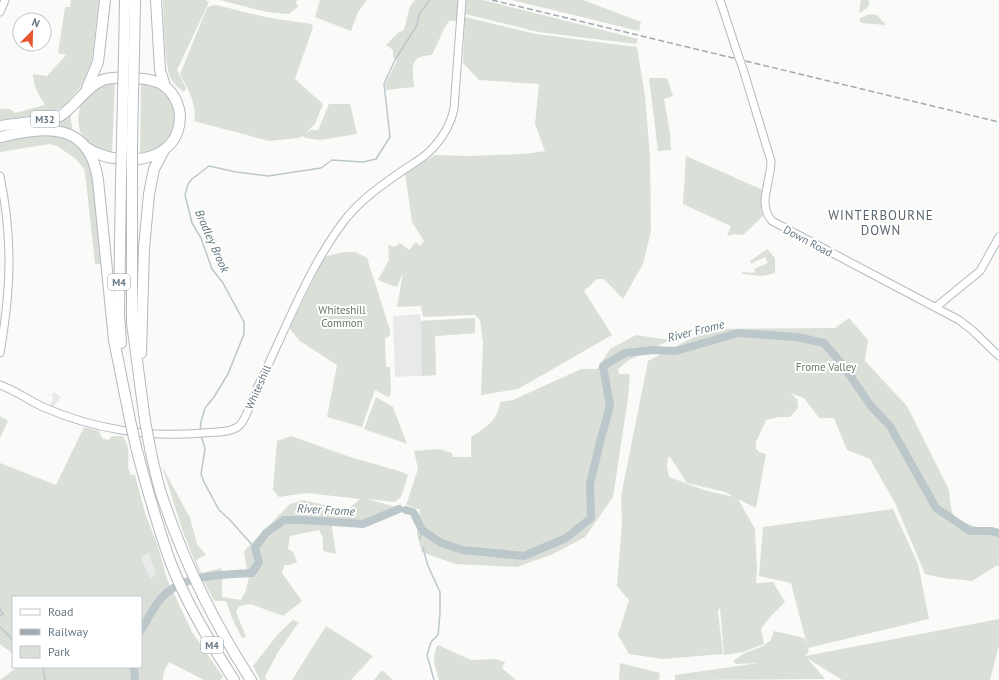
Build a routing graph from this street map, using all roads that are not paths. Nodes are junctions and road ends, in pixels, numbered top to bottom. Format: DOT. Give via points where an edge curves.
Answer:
graph roads {
  1 [pos="5,0"];
  2 [pos="105,0"];
  3 [pos="125,0"];
  4 [pos="135,0"];
  5 [pos="156,0"];
  6 [pos="462,0"];
  7 [pos="720,0"];
  8 [pos="0,12"];
  9 [pos="129,57"];
  10 [pos="165,86"];
  11 [pos="83,95"];
  12 [pos="0,126"];
  13 [pos="0,137"];
  14 [pos="127,142"];
  15 [pos="85,147"];
  16 [pos="164,150"];
  17 [pos="0,176"];
  18 [pos="999,237"];
  19 [pos="936,307"];
  20 [pos="0,353"];
  21 [pos="999,356"];
  22 [pos="123,384"];
  23 [pos="139,384"];
  24 [pos="0,385"];
  25 [pos="232,677"];
  26 [pos="251,680"];
  1 -- 8 [label="main road"];
  2 -- 11 [label="highway" via="98,62"];
  3 -- 9 [label="highway, M4"];
  4 -- 9 [label="highway, M4"];
  5 -- 10 [label="highway" via="160,70"];
  6 -- 24 [label="main road, Whiteshill" via="454,109 449,123 433,148 376,190 353,209 343,222 305,286 243,420 237,427 209,433 139,433 92,424 62,414"];
  7 -- 19 [label="main road, Down Road, bridge" via="771,161 764,206 768,216 790,232"];
  9 -- 14 [label="highway, M4, bridge"];
  10 -- 11 [label="highway, M32" via="150,80 114,78 98,81"];
  10 -- 16 [label="highway, M32" via="176,100 180,125 171,144"];
  11 -- 12 [label="highway, M32" via="60,116"];
  13 -- 15 [label="highway, M32" via="36,130 53,130 72,136"];
  14 -- 22 [label="highway, M4, bridge" via="121,179 119,314"];
  14 -- 23 [label="highway, M4, bridge" via="132,180 132,323"];
  15 -- 16 [label="highway, M32" via="112,158 141,159"];
  15 -- 22 [label="highway, M4" via="92,156 97,170 113,333"];
  16 -- 23 [label="highway, M4" via="152,177 146,227"];
  17 -- 20 [label="main road" via="9,230 10,264"];
  18 -- 19 [label="main road" via="980,271"];
  19 -- 21 [label="main road, Down Road" via="972,330"];
  22 -- 25 [label="highway, M4, bridge" via="147,491 171,562 196,615"];
  23 -- 26 [label="highway, M4, bridge" via="160,488 185,558 208,607"];
}
